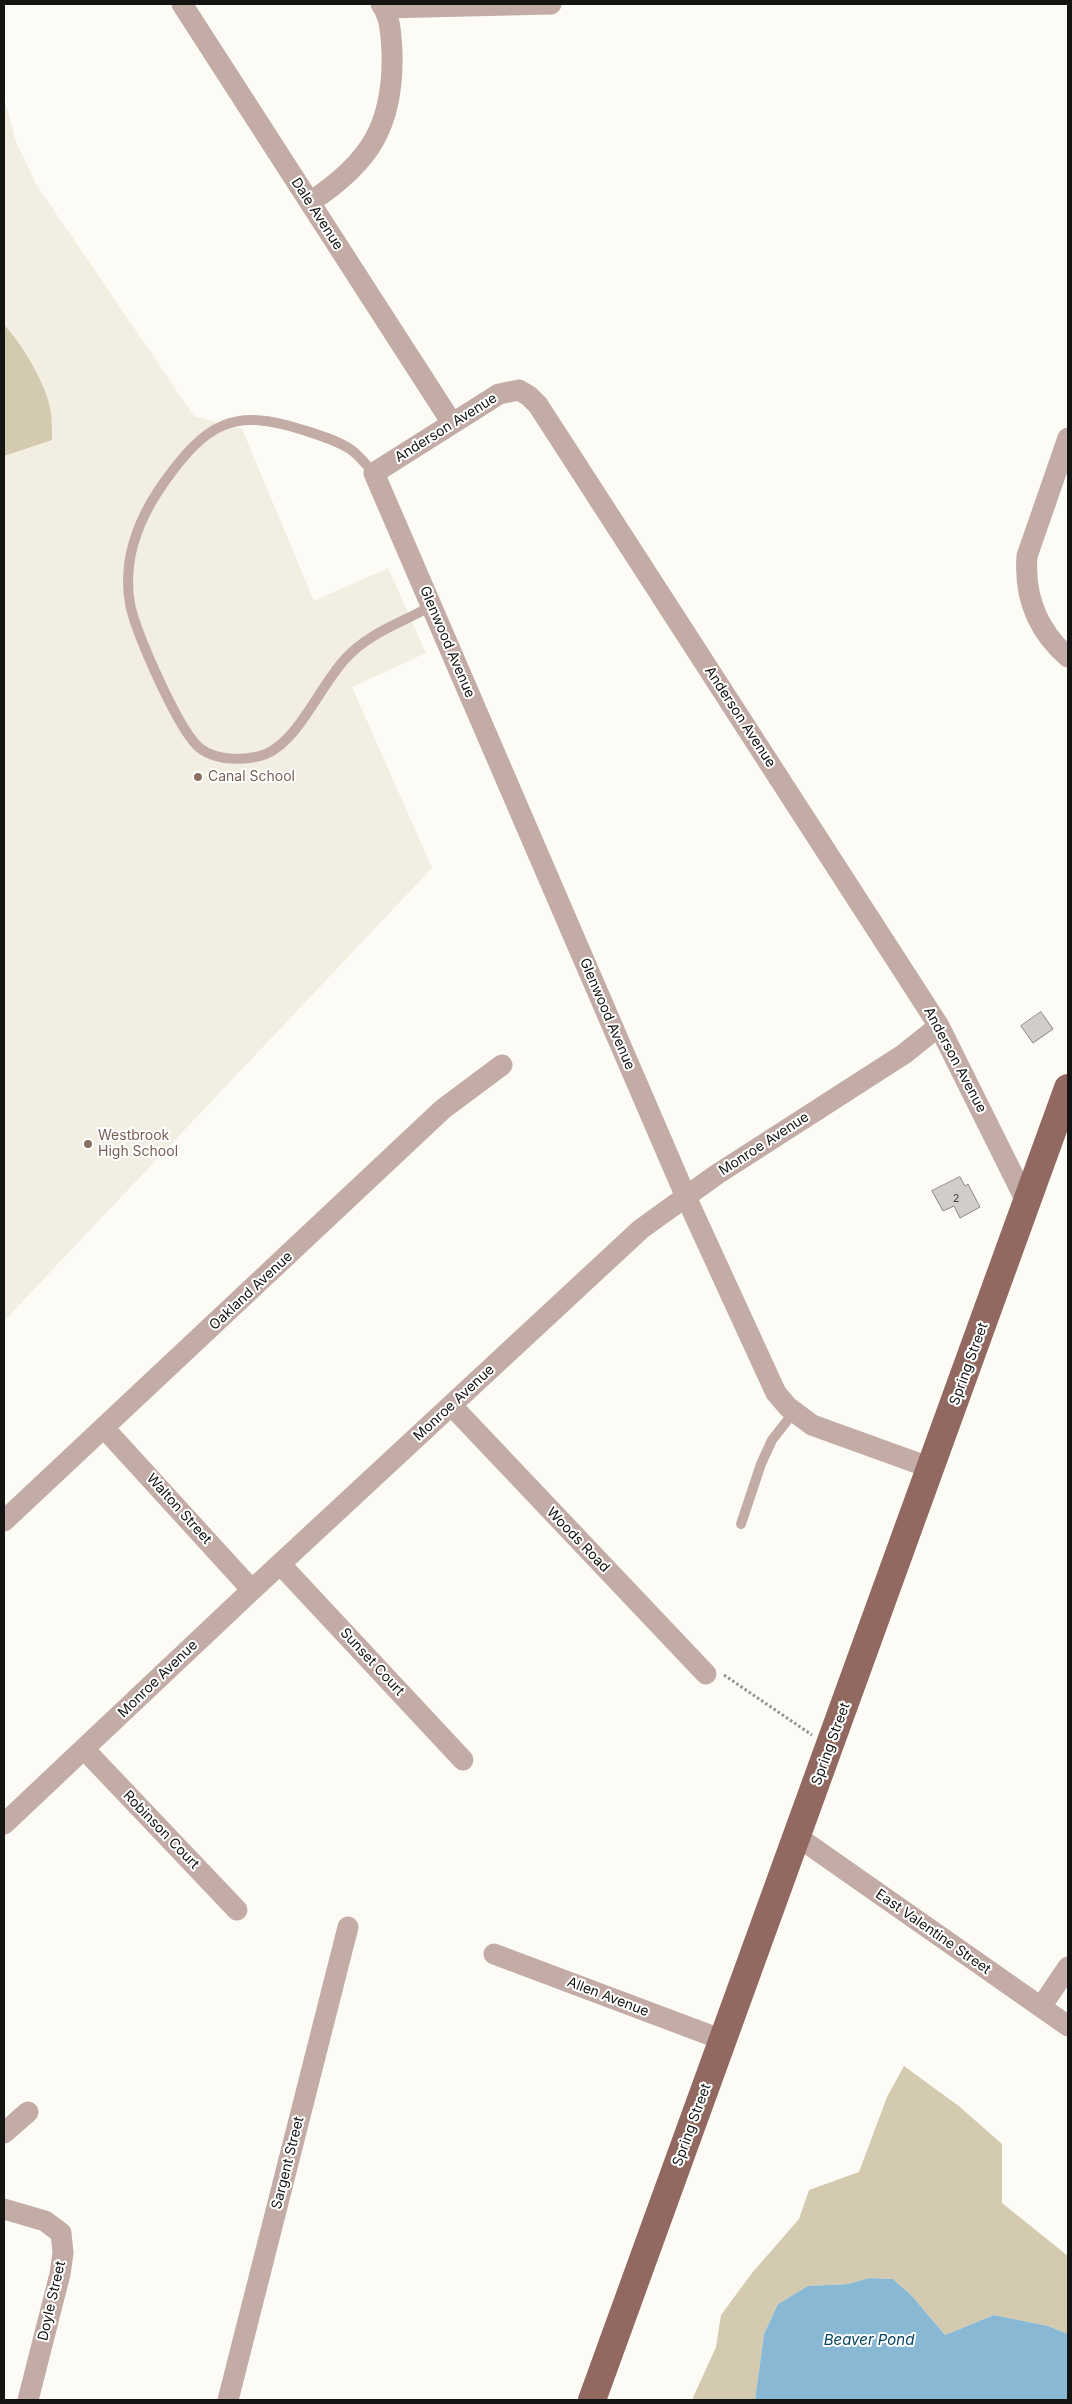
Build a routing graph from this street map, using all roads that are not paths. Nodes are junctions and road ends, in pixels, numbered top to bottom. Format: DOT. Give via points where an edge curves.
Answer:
graph roads {
  1 [pos="182,4"];
  2 [pos="551,4"];
  3 [pos="383,6"];
  4 [pos="310,202"];
  5 [pos="452,423"];
  6 [pos="1068,438"];
  7 [pos="374,473"];
  8 [pos="431,606"];
  9 [pos="1068,657"];
  10 [pos="940,1026"];
  11 [pos="502,1065"];
  12 [pos="1068,1088"];
  13 [pos="686,1197"];
  14 [pos="1027,1203"];
  15 [pos="451,1405"];
  16 [pos="794,1412"];
  17 [pos="105,1428"];
  18 [pos="930,1468"];
  19 [pos="4,1522"];
  20 [pos="741,1524"];
  21 [pos="281,1565"];
  22 [pos="252,1590"];
  23 [pos="706,1674"];
  24 [pos="84,1749"];
  25 [pos="463,1760"];
  26 [pos="4,1824"];
  27 [pos="798,1837"];
  28 [pos="237,1910"];
  29 [pos="348,1926"];
  30 [pos="494,1954"];
  31 [pos="1068,1967"];
  32 [pos="1041,2007"];
  33 [pos="1068,2026"];
  34 [pos="723,2040"];
  35 [pos="28,2112"];
  36 [pos="4,2133"];
  37 [pos="4,2209"];
  38 [pos="28,2400"];
  39 [pos="228,2400"];
  40 [pos="592,2400"];
  1 -- 4 [label="street, Dale Avenue"];
  2 -- 3 [label="street"];
  3 -- 4 [label="street" via="390,32 392,85 383,125 360,161 330,189"];
  4 -- 5 [label="street, Dale Avenue"];
  5 -- 7 [label="street, Anderson Avenue"];
  5 -- 10 [label="street, Anderson Avenue" via="509,390 518,390 538,405"];
  6 -- 9 [label="street" via="1027,556 1025,576 1028,595 1042,628"];
  7 -- 8 [label="street, Glenwood Avenue"];
  7 -- 8 [label="lane" via="351,450 322,436 260,419 226,424 201,439 180,460 158,490 139,527 132,546 128,583 134,619 174,711 190,738 200,749 214,756 247,758 266,754 283,743 345,658 377,633"];
  8 -- 13 [label="street, Glenwood Avenue"];
  10 -- 13 [label="street, Monroe Avenue" via="904,1054"];
  10 -- 14 [label="street, Anderson Avenue"];
  11 -- 17 [label="street, Oakland Avenue" via="443,1109"];
  12 -- 14 [label="main road, Spring Street"];
  13 -- 15 [label="street, Monroe Avenue" via="641,1229"];
  13 -- 16 [label="street, Glenwood Avenue" via="776,1393"];
  14 -- 18 [label="main road, Spring Street"];
  15 -- 21 [label="street, Monroe Avenue"];
  15 -- 23 [label="street, Woods Road"];
  16 -- 18 [label="street, Glenwood Avenue" via="812,1425"];
  16 -- 20 [label="lane" via="772,1440"];
  17 -- 19 [label="street, Oakland Avenue"];
  17 -- 22 [label="street, Walton Street"];
  18 -- 27 [label="main road, Spring Street"];
  21 -- 22 [label="street, Monroe Avenue"];
  21 -- 25 [label="street, Sunset Court"];
  22 -- 24 [label="street, Monroe Avenue"];
  24 -- 26 [label="street, Monroe Avenue"];
  24 -- 28 [label="street, Robinson Court"];
  27 -- 32 [label="street, East Valentine Street"];
  27 -- 34 [label="main road, Spring Street"];
  29 -- 39 [label="street, Sargent Street"];
  30 -- 34 [label="street, Allen Avenue"];
  31 -- 32 [label="street"];
  32 -- 33 [label="street, East Valentine Street"];
  34 -- 40 [label="main road, Spring Street"];
  35 -- 36 [label="street"];
  37 -- 38 [label="street, Doyle Street" via="45,2221 61,2233 63,2254 60,2274"];
}
